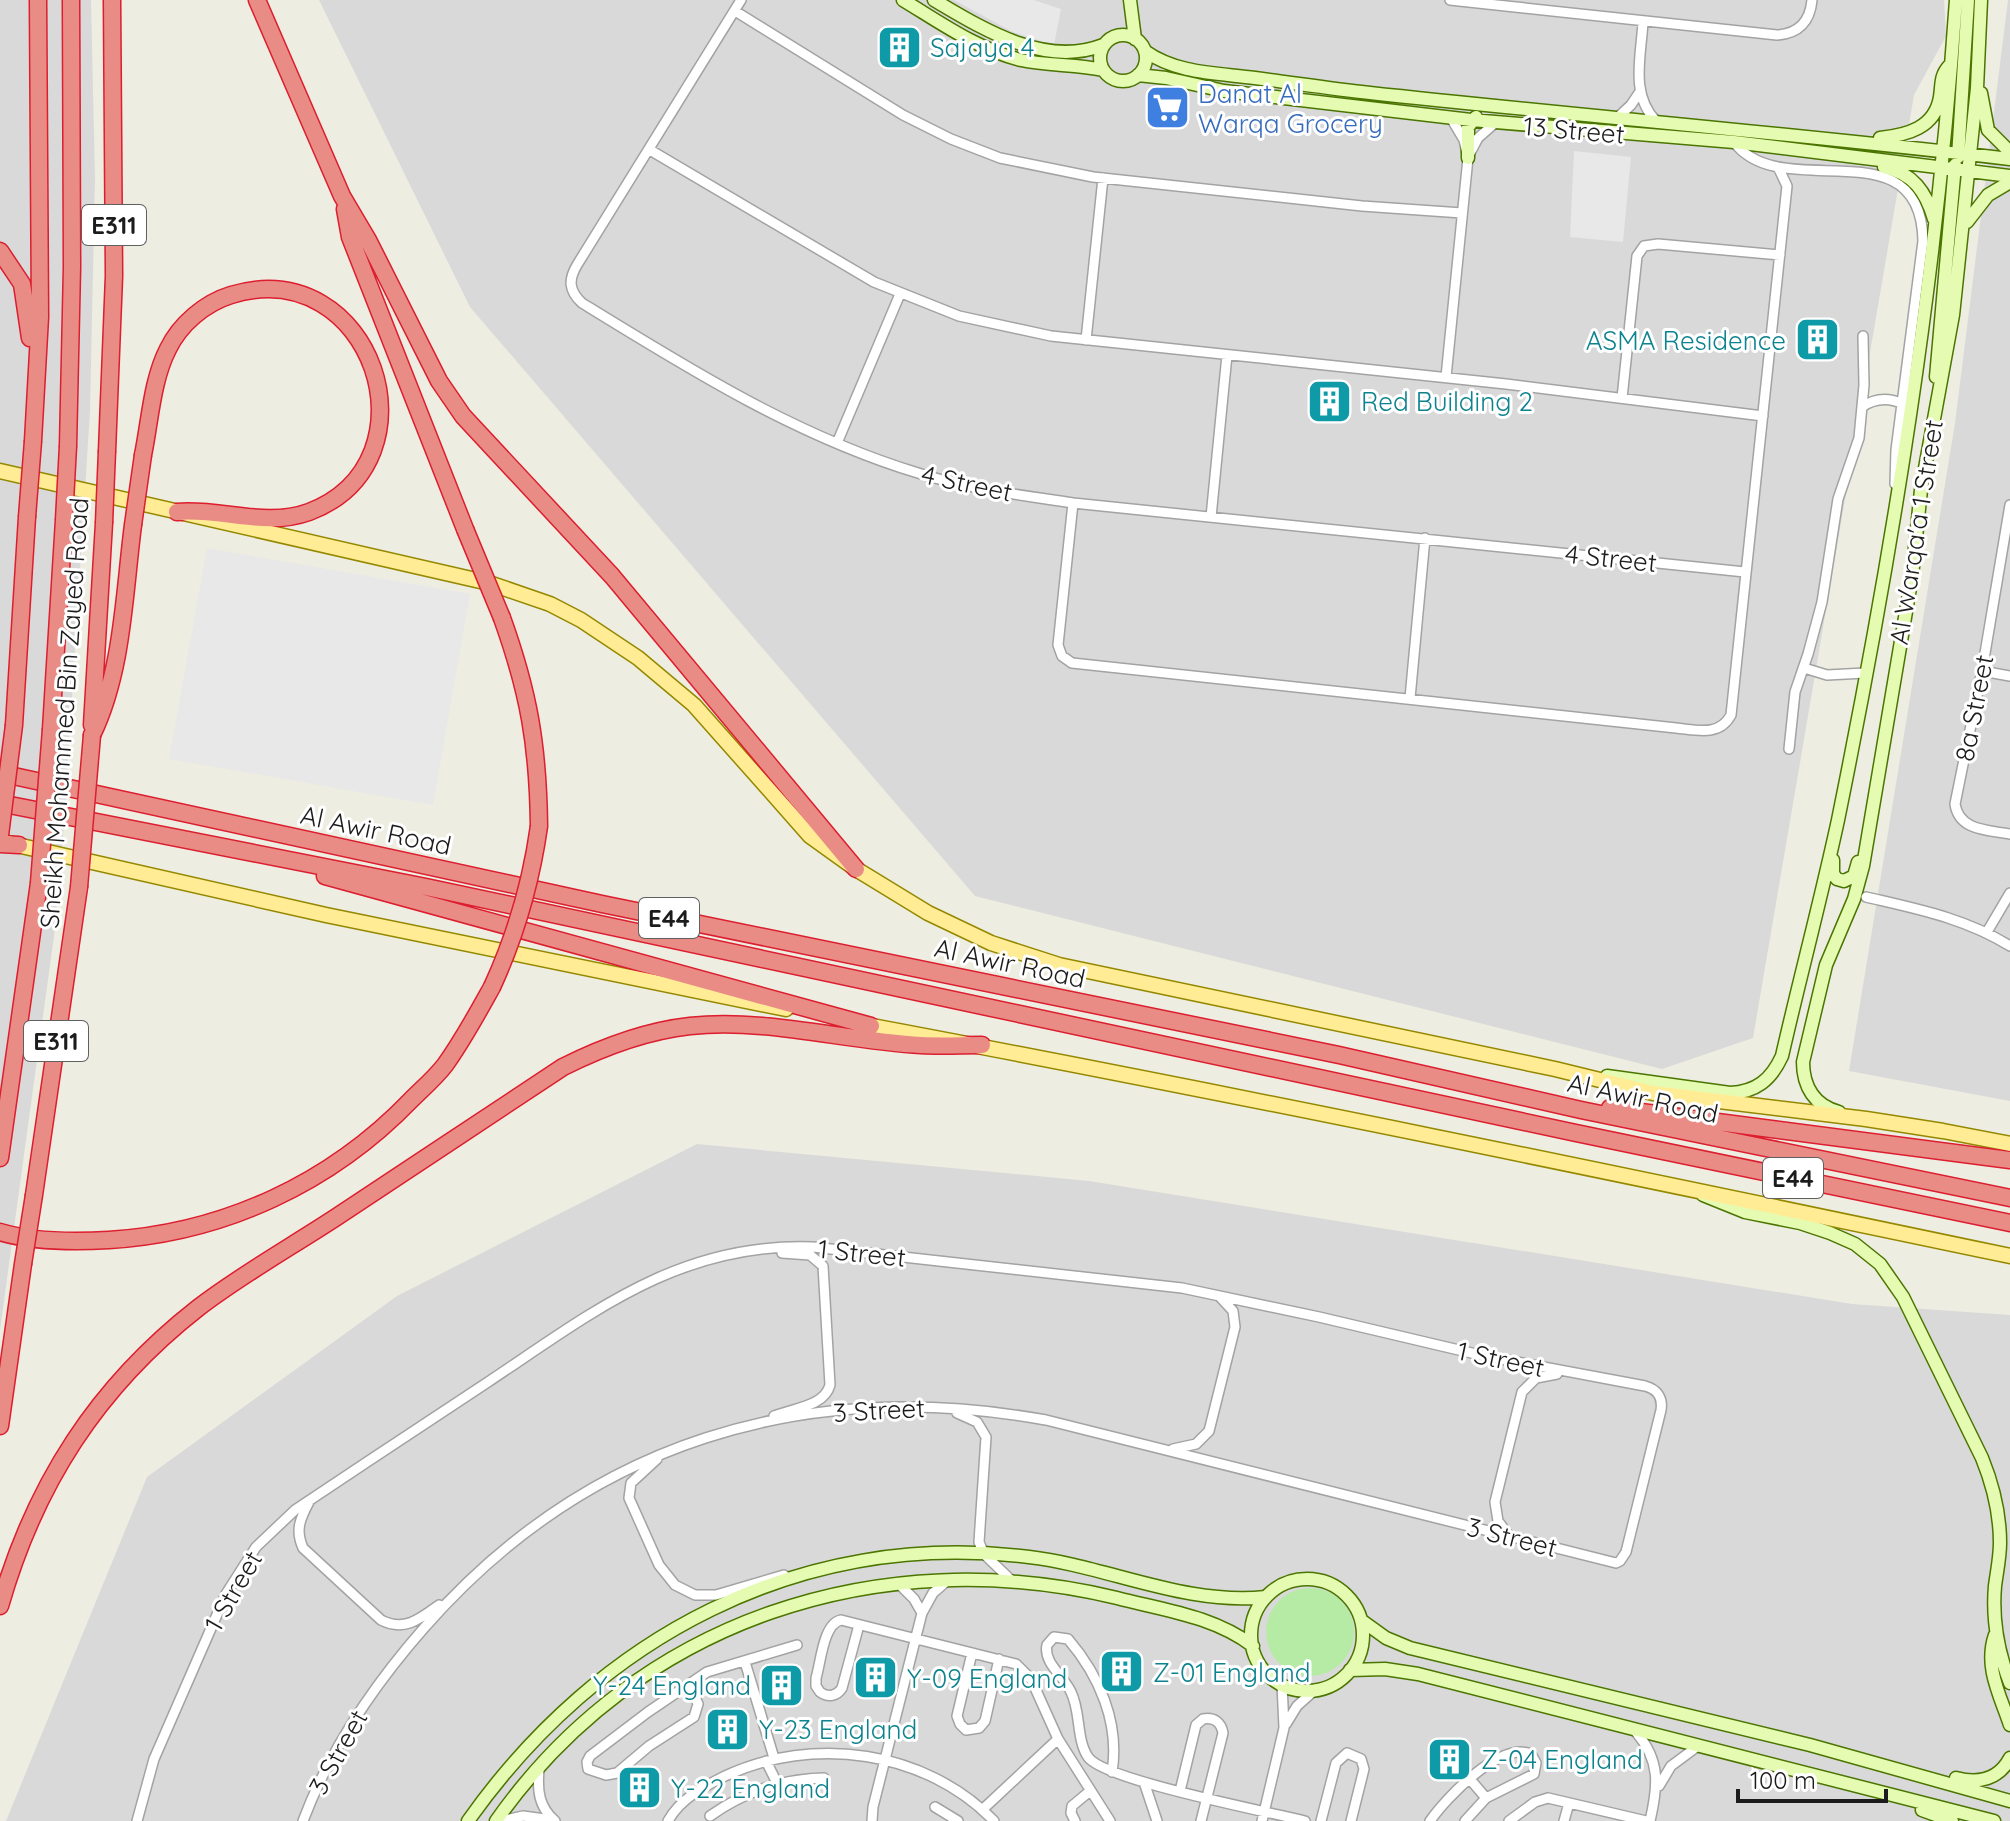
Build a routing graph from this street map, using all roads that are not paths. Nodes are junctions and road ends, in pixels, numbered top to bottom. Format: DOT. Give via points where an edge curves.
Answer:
graph roads {
  1 [pos="38,0"];
  2 [pos="71,0"];
  3 [pos="112,0"];
  4 [pos="257,0"];
  5 [pos="741,0"];
  6 [pos="903,0"];
  7 [pos="934,0"];
  8 [pos="1129,0"];
  9 [pos="1450,0"];
  10 [pos="1812,0"];
  11 [pos="1956,0"];
  12 [pos="1968,0"];
  13 [pos="1981,0"];
  14 [pos="1470,1"];
  15 [pos="735,11"];
  16 [pos="1643,22"];
  17 [pos="1115,36"];
  18 [pos="1135,39"];
  19 [pos="1103,45"];
  20 [pos="1145,51"];
  21 [pos="1951,64"];
  22 [pos="1103,70"];
  23 [pos="1138,75"];
  24 [pos="1977,88"];
  25 [pos="1639,93"];
  26 [pos="1553,111"];
  27 [pos="1451,118"];
  28 [pos="1616,119"];
  29 [pos="1471,120"];
  30 [pos="1656,121"];
  31 [pos="1495,123"];
  32 [pos="1861,141"];
  33 [pos="1734,142"];
  34 [pos="650,150"];
  35 [pos="1958,152"];
  36 [pos="2010,152"];
  37 [pos="1468,158"];
  38 [pos="1861,159"];
  39 [pos="2010,159"];
  40 [pos="1778,167"];
  41 [pos="1942,168"];
  42 [pos="1808,169"];
  43 [pos="1963,171"];
  44 [pos="1103,178"];
  45 [pos="2010,179"];
  46 [pos="1787,186"];
  47 [pos="342,196"];
  48 [pos="1462,213"];
  49 [pos="1936,226"];
  50 [pos="1964,228"];
  51 [pos="0,251"];
  52 [pos="1780,255"];
  53 [pos="900,294"];
  54 [pos="1863,336"];
  55 [pos="1086,340"];
  56 [pos="1227,355"];
  57 [pos="1446,377"];
  58 [pos="1937,396"];
  59 [pos="1622,398"];
  60 [pos="1903,404"];
  61 [pos="1862,407"];
  62 [pos="1763,416"];
  63 [pos="34,432"];
  64 [pos="837,443"];
  65 [pos="0,471"];
  66 [pos="1897,495"];
  67 [pos="1073,503"];
  68 [pos="2010,505"];
  69 [pos="177,512"];
  70 [pos="1211,517"];
  71 [pos="2008,534"];
  72 [pos="1425,538"];
  73 [pos="1745,572"];
  74 [pos="1804,668"];
  75 [pos="1982,671"];
  76 [pos="1865,673"];
  77 [pos="2010,676"];
  78 [pos="1410,698"];
  79 [pos="92,735"];
  80 [pos="1789,749"];
  81 [pos="0,773"];
  82 [pos="0,803"];
  83 [pos="1837,822"];
  84 [pos="2010,834"];
  85 [pos="0,835"];
  86 [pos="1867,841"];
  87 [pos="0,843"];
  88 [pos="19,845"];
  89 [pos="243,851"];
  90 [pos="856,869"];
  91 [pos="2010,893"];
  92 [pos="1866,897"];
  93 [pos="1987,932"];
  94 [pos="2010,946"];
  95 [pos="871,1026"];
  96 [pos="982,1045"];
  97 [pos="1555,1069"];
  98 [pos="1581,1110"];
  99 [pos="1866,1119"];
  100 [pos="2010,1144"];
  101 [pos="0,1158"];
  102 [pos="2010,1160"];
  103 [pos="1693,1190"];
  104 [pos="2010,1198"];
  105 [pos="2010,1223"];
  106 [pos="0,1232"];
  107 [pos="763,1249"];
  108 [pos="2010,1256"];
  109 [pos="1216,1294"];
  110 [pos="1569,1373"];
  111 [pos="934,1407"];
  112 [pos="764,1421"];
  113 [pos="0,1426"];
  114 [pos="1166,1450"];
  115 [pos="663,1453"];
  116 [pos="311,1499"];
  117 [pos="1511,1537"];
  118 [pos="984,1554"];
  119 [pos="1610,1562"];
  120 [pos="811,1571"];
  121 [pos="950,1579"];
  122 [pos="1012,1581"];
  123 [pos="897,1582"];
  124 [pos="452,1596"];
  125 [pos="1266,1597"];
  126 [pos="0,1606"];
  127 [pos="922,1613"];
  128 [pos="1361,1620"];
  129 [pos="859,1625"];
  130 [pos="1996,1632"];
  131 [pos="915,1640"];
  132 [pos="797,1645"];
  133 [pos="1253,1646"];
  134 [pos="972,1653"];
  135 [pos="999,1659"];
  136 [pos="745,1662"];
  137 [pos="2006,1668"];
  138 [pos="1350,1670"];
  139 [pos="2010,1683"];
  140 [pos="1282,1684"];
  141 [pos="690,1685"];
  142 [pos="1316,1689"];
  143 [pos="2010,1725"];
  144 [pos="1284,1728"];
  145 [pos="1636,1732"];
  146 [pos="1058,1739"];
  147 [pos="1698,1746"];
  148 [pos="2010,1758"];
  149 [pos="770,1760"];
  150 [pos="885,1760"];
  151 [pos="539,1768"];
  152 [pos="1898,1770"];
  153 [pos="1112,1772"];
  154 [pos="824,1778"];
  155 [pos="1469,1778"];
  156 [pos="1144,1782"];
  157 [pos="777,1783"];
  158 [pos="1657,1789"];
  159 [pos="1090,1791"];
  160 [pos="1180,1791"];
  161 [pos="1878,1791"];
  162 [pos="1208,1798"];
  163 [pos="1486,1798"];
  164 [pos="2010,1801"];
  165 [pos="1569,1803"];
  166 [pos="935,1807"];
  167 [pos="1596,1809"];
  168 [pos="710,1816"];
  169 [pos="1263,1816"];
  170 [pos="987,1817"];
  171 [pos="137,1821"];
  172 [pos="303,1821"];
  173 [pos="468,1821"];
  174 [pos="498,1821"];
  175 [pos="555,1821"];
  176 [pos="668,1821"];
  177 [pos="870,1821"];
  178 [pos="958,1821"];
  179 [pos="1075,1821"];
  180 [pos="1110,1821"];
  181 [pos="1157,1821"];
  182 [pos="1201,1821"];
  183 [pos="1305,1821"];
  184 [pos="1321,1821"];
  185 [pos="1351,1821"];
  186 [pos="1430,1821"];
  187 [pos="1465,1821"];
  188 [pos="1509,1821"];
  189 [pos="1564,1821"];
  190 [pos="1593,1821"];
  191 [pos="1648,1821"];
  192 [pos="1952,1821"];
  193 [pos="1994,1821"];
  1 -- 63 [label="highway" via="40,317"];
  2 -- 101 [label="highway, Sheikh Mohammed Bin Zayed Road / E311, bridge" via="72,267 64,520 39,883"];
  3 -- 79 [label="highway, Sheikh Mohammed Bin Zayed Road / E311, bridge" via="114,276"];
  4 -- 47 [label="highway"];
  5 -- 15 [label="street, 4 Street"];
  6 -- 22 [label="street" via="991,51 1040,64"];
  7 -- 19 [label="street" via="1024,45 1068,52"];
  8 -- 17 [label="street"];
  8 -- 18 [label="street"];
  9 -- 14 [label="street"];
  10 -- 16 [label="street" via="1805,23 1786,35"];
  11 -- 21 [label="street, Al Warqa'a 1 Street"];
  12 -- 35 [label="street"];
  13 -- 24 [label="street, Al Warqa'a 1 Street"];
  14 -- 16 [label="street"];
  15 -- 34 [label="street, 4 Street"];
  15 -- 44 [label="street" via="951,139 1026,165"];
  16 -- 25 [label="street"];
  17 -- 18 [label="street"];
  17 -- 19 [label="street"];
  18 -- 20 [label="street"];
  19 -- 22 [label="street"];
  20 -- 23 [label="street"];
  20 -- 26 [label="street, 13 Street" via="1196,71"];
  21 -- 32 [label="street" via="1928,122 1906,134"];
  21 -- 35 [label="street, Al Warqa'a 1 Street"];
  22 -- 23 [label="street" via="1117,80"];
  23 -- 27 [label="street, 13 Street" via="1224,91"];
  24 -- 35 [label="street, Al Warqa'a 1 Street"];
  24 -- 36 [label="street" via="1988,130"];
  25 -- 28 [label="street"];
  25 -- 30 [label="street"];
  26 -- 28 [label="street, 13 Street"];
  26 -- 29 [label="street" via="1487,112"];
  27 -- 29 [label="street, 13 Street"];
  27 -- 37 [label="street"];
  28 -- 30 [label="street, 13 Street"];
  29 -- 31 [label="street, 13 Street"];
  29 -- 37 [label="street"];
  30 -- 32 [label="street, 13 Street"];
  31 -- 33 [label="street, 13 Street"];
  31 -- 37 [label="street" via="1478,138"];
  32 -- 35 [label="street, 13 Street"];
  33 -- 38 [label="street, 13 Street"];
  33 -- 40 [label="street" via="1749,158"];
  34 -- 53 [label="street"];
  34 -- 64 [label="street, 4 Street" via="573,273 575,296 731,393"];
  35 -- 39 [label="street, 13 Street"];
  35 -- 41 [label="street, Al Warqa'a 1 Street"];
  35 -- 43 [label="street"];
  37 -- 48 [label="street"];
  38 -- 41 [label="street, 13 Street"];
  38 -- 49 [label="street" via="1914,181 1928,200"];
  40 -- 42 [label="street"];
  40 -- 46 [label="street"];
  41 -- 43 [label="street, 13 Street"];
  41 -- 49 [label="street, Al Warqa'a 1 Street"];
  42 -- 46 [label="street"];
  42 -- 60 [label="street" via="1880,175 1902,187 1916,204 1923,241"];
  43 -- 45 [label="street, 13 Street"];
  43 -- 50 [label="street, Al Warqa'a 1 Street"];
  43 -- 58 [label="street" via="1937,346"];
  44 -- 48 [label="street"];
  44 -- 55 [label="street"];
  45 -- 50 [label="street" via="1980,202"];
  46 -- 52 [label="street"];
  47 -- 90 [label="highway" via="439,381 463,416 612,576"];
  47 -- 106 [label="highway, bridge" via="350,237 520,668 539,773 539,826 524,903 492,987 443,1067 383,1129 328,1169 277,1198 179,1231 91,1241"];
  48 -- 57 [label="street"];
  49 -- 66 [label="street, Al Warqa'a 1 Street"];
  50 -- 58 [label="street, Al Warqa'a 1 Street"];
  51 -- 63 [label="highway" via="22,284 29,319"];
  52 -- 59 [label="street" via="1644,246 1639,251"];
  52 -- 62 [label="street"];
  53 -- 55 [label="street" via="989,325"];
  53 -- 64 [label="street"];
  54 -- 61 [label="street"];
  55 -- 56 [label="street"];
  56 -- 57 [label="street"];
  56 -- 70 [label="street"];
  57 -- 59 [label="street"];
  58 -- 86 [label="street, Al Warqa'a 1 Street"];
  59 -- 62 [label="street"];
  60 -- 61 [label="street" via="1879,399"];
  60 -- 66 [label="street" via="1895,462"];
  61 -- 74 [label="street"];
  62 -- 73 [label="street"];
  63 -- 85 [label="highway, bridge" via="14,725"];
  64 -- 67 [label="street, 4 Street" via="931,477"];
  65 -- 69 [label="main road"];
  66 -- 76 [label="street, Al Warqa'a 1 Street"];
  67 -- 70 [label="street, 4 Street"];
  67 -- 78 [label="street" via="1058,645 1072,663"];
  68 -- 71 [label="street, 8a Street"];
  69 -- 79 [label="highway, bridge" via="279,519 311,511 350,484 368,457 378,427 379,389 364,346 333,311 300,294 256,290 218,300 186,324 167,350 143,455 112,679"];
  69 -- 90 [label="main road" via="489,583 581,620 694,705 810,836"];
  70 -- 72 [label="street, 4 Street"];
  71 -- 75 [label="street, 8a Street"];
  72 -- 73 [label="street, 4 Street"];
  72 -- 78 [label="street"];
  73 -- 78 [label="street" via="1731,715 1720,728 1676,728"];
  74 -- 76 [label="street" via="1827,675"];
  74 -- 80 [label="street" via="1795,692"];
  75 -- 77 [label="street"];
  75 -- 84 [label="street, 8a Street" via="1956,797 1959,817 1971,827"];
  76 -- 83 [label="street, Al Warqa'a 1 Street"];
  79 -- 113 [label="highway, Sheikh Mohammed Bin Zayed Road / E311, bridge" via="79,887"];
  81 -- 98 [label="highway, Al Awir Road / E44"];
  82 -- 89 [label="highway, Al Awir Road / E44"];
  83 -- 86 [label="street" via="1832,870 1837,879 1854,876"];
  83 -- 97 [label="street, Al Warqa'a 1 Street" via="1784,1047 1762,1084 1746,1093 1730,1093"];
  86 -- 99 [label="street, Al Warqa'a 1 Street" via="1858,889 1826,965 1804,1054 1804,1078 1815,1099 1827,1109"];
  87 -- 88 [label="highway"];
  88 -- 95 [label="main road" via="326,915"];
  89 -- 95 [label="highway" via="378,893"];
  89 -- 105 [label="highway, Al Awir Road / E44"];
  90 -- 97 [label="main road" via="991,943 1059,965"];
  91 -- 93 [label="street"];
  92 -- 93 [label="street" via="1951,917"];
  93 -- 94 [label="street"];
  95 -- 96 [label="main road"];
  96 -- 103 [label="main road"];
  96 -- 126 [label="highway" via="921,1045 771,1027 703,1025 610,1045 563,1067 224,1289 148,1351 92,1416 47,1484 25,1529"];
  97 -- 99 [label="main road" via="1653,1093"];
  98 -- 102 [label="highway" via="1638,1109"];
  98 -- 104 [label="highway, Al Awir Road / E44"];
  99 -- 100 [label="main road"];
  103 -- 108 [label="main road"];
  103 -- 130 [label="street" via="1745,1212 1845,1239 1880,1264 1897,1285 1992,1485 2000,1542"];
  107 -- 109 [label="street, 1 Street" via="813,1247"];
  107 -- 112 [label="street" via="810,1255 823,1266 830,1385 821,1400"];
  107 -- 116 [label="street, 1 Street" via="694,1263 620,1296"];
  109 -- 110 [label="street, 1 Street"];
  109 -- 114 [label="street" via="1233,1311 1235,1327 1209,1431 1196,1444"];
  110 -- 117 [label="street" via="1536,1378 1522,1392 1495,1502 1498,1521"];
  110 -- 119 [label="street, 1 Street" via="1650,1387 1661,1399 1626,1552 1620,1561"];
  111 -- 112 [label="street, 3 Street" via="862,1408"];
  111 -- 114 [label="street, 3 Street" via="1046,1420"];
  111 -- 118 [label="street" via="967,1415 984,1431 979,1542"];
  112 -- 115 [label="street, 3 Street"];
  114 -- 117 [label="street, 3 Street"];
  115 -- 120 [label="street" via="631,1483 629,1498 659,1565 675,1585 695,1595 716,1595"];
  115 -- 124 [label="street, 3 Street" via="550,1515 488,1561"];
  116 -- 124 [label="street" via="298,1524 303,1548 381,1620 413,1623"];
  116 -- 171 [label="street, 1 Street" via="268,1534 235,1578 159,1746"];
  117 -- 119 [label="street, 3 Street"];
  118 -- 120 [label="street" via="900,1555"];
  118 -- 122 [label="street"];
  118 -- 125 [label="street" via="1067,1563 1207,1596"];
  120 -- 173 [label="street" via="721,1605 606,1674 542,1731"];
  121 -- 122 [label="street"];
  121 -- 123 [label="street"];
  121 -- 127 [label="street" via="933,1593"];
  122 -- 133 [label="street" via="1087,1591 1201,1619"];
  123 -- 127 [label="street"];
  123 -- 151 [label="street" via="791,1605 686,1651 619,1695"];
  124 -- 172 [label="street, 3 Street" via="358,1713"];
  125 -- 128 [label="street" via="1291,1581 1320,1580 1346,1594"];
  125 -- 133 [label="street" via="1254,1617"];
  127 -- 131 [label="street"];
  128 -- 138 [label="street" via="1361,1650"];
  128 -- 152 [label="street" via="1410,1648"];
  129 -- 129 [label="street" via="842,1688 834,1695 823,1694 816,1682 832,1625 841,1620"];
  129 -- 131 [label="street"];
  130 -- 137 [label="street"];
  130 -- 143 [label="street" via="1991,1670"];
  131 -- 134 [label="street"];
  131 -- 150 [label="street"];
  132 -- 136 [label="street"];
  133 -- 140 [label="street" via="1265,1671"];
  134 -- 135 [label="street"];
  134 -- 135 [label="street" via="957,1716 966,1730 985,1721"];
  135 -- 146 [label="street" via="1027,1673"];
  136 -- 141 [label="street" via="717,1668"];
  136 -- 149 [label="street"];
  137 -- 139 [label="street"];
  138 -- 142 [label="street" via="1335,1683"];
  138 -- 145 [label="street" via="1418,1674"];
  140 -- 142 [label="street"];
  140 -- 144 [label="street"];
  141 -- 141 [label="street" via="698,1704 694,1717 617,1773 588,1769 590,1756"];
  142 -- 144 [label="street"];
  144 -- 169 [label="street"];
  145 -- 147 [label="street"];
  145 -- 158 [label="street" via="1654,1760"];
  146 -- 159 [label="street"];
  146 -- 170 [label="street"];
  147 -- 158 [label="street" via="1671,1766"];
  147 -- 161 [label="street"];
  148 -- 152 [label="street" via="1997,1774 1979,1781"];
  149 -- 150 [label="street" via="829,1753"];
  149 -- 157 [label="street"];
  149 -- 176 [label="street" via="697,1791"];
  150 -- 170 [label="street" via="935,1779"];
  150 -- 177 [label="street"];
  151 -- 174 [label="street"];
  151 -- 175 [label="street" via="540,1799"];
  152 -- 164 [label="street"];
  153 -- 153 [label="street" via="1113,1740 1098,1681 1068,1639 1054,1637 1046,1655 1075,1700 1086,1754"];
  153 -- 156 [label="street"];
  154 -- 157 [label="street"];
  155 -- 163 [label="street"];
  155 -- 163 [label="street" via="1520,1751 1534,1758 1536,1769 1530,1777"];
  155 -- 186 [label="street"];
  156 -- 160 [label="street"];
  156 -- 181 [label="street"];
  157 -- 168 [label="street"];
  158 -- 191 [label="street"];
  159 -- 179 [label="street" via="1072,1806"];
  159 -- 180 [label="street"];
  160 -- 162 [label="street"];
  160 -- 162 [label="street" via="1196,1725 1213,1719 1223,1733"];
  161 -- 192 [label="street"];
  161 -- 193 [label="street"];
  162 -- 169 [label="street"];
  162 -- 182 [label="street"];
  163 -- 187 [label="street"];
  165 -- 167 [label="street"];
  165 -- 188 [label="street" via="1543,1799"];
  165 -- 189 [label="street"];
  166 -- 178 [label="street"];
  167 -- 190 [label="street"];
  167 -- 191 [label="street"];
  169 -- 183 [label="street"];
  174 -- 175 [label="street" via="523,1816"];
  184 -- 185 [label="street" via="1336,1763 1347,1753 1361,1759 1364,1769"];
}
